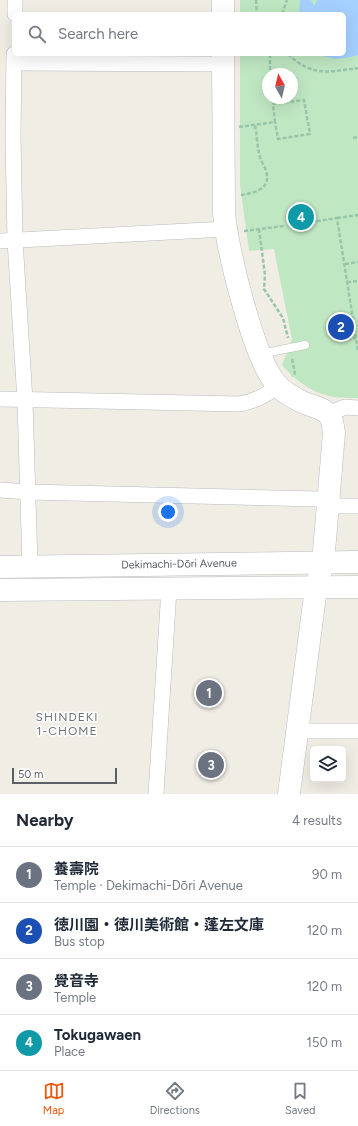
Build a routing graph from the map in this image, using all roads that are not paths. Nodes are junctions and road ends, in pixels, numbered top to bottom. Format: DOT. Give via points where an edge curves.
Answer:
graph roads {
  1 [pos="15,0"];
  2 [pos="223,0"];
  3 [pos="15,12"];
  4 [pos="223,12"];
  5 [pos="14,59"];
  6 [pos="223,59"];
  7 [pos="7,137"];
  8 [pos="232,231"];
  9 [pos="16,240"];
  10 [pos="0,241"];
  11 [pos="305,345"];
  12 [pos="260,354"];
  13 [pos="284,383"];
  14 [pos="0,399"];
  15 [pos="25,401"];
  16 [pos="358,408"];
  17 [pos="328,414"];
  18 [pos="0,490"];
  19 [pos="29,492"];
  20 [pos="328,502"];
  21 [pos="358,506"];
  22 [pos="322,562"];
  23 [pos="358,562"];
  24 [pos="30,566"];
  25 [pos="0,567"];
  26 [pos="358,587"];
  27 [pos="316,588"];
  28 [pos="169,589"];
  29 [pos="0,590"];
  30 [pos="298,731"];
  31 [pos="358,731"];
  32 [pos="156,794"];
  33 [pos="289,794"];
  1 -- 3 [label="street"];
  2 -- 4 [label="street"];
  5 -- 6 [label="street"];
  5 -- 7 [label="street"];
  6 -- 8 [label="street"];
  7 -- 9 [label="street"];
  8 -- 9 [label="street"];
  8 -- 12 [label="street" via="238,282"];
  9 -- 10 [label="street"];
  9 -- 15 [label="street"];
  11 -- 12 [label="lane"];
  12 -- 13 [label="street" via="270,377"];
  13 -- 15 [label="street" via="249,403 238,404"];
  13 -- 17 [label="street" via="296,399"];
  14 -- 15 [label="street"];
  15 -- 19 [label="street"];
  16 -- 17 [label="street" via="346,407"];
  17 -- 20 [label="street" via="333,423 334,444"];
  18 -- 19 [label="street"];
  19 -- 20 [label="street" via="317,499"];
  19 -- 24 [label="street"];
  20 -- 21 [label="street" via="339,506"];
  20 -- 22 [label="street"];
  22 -- 23 [label="street, Dekimachi-Dōri Avenue"];
  22 -- 24 [label="street, Dekimachi-Dōri Avenue"];
  22 -- 27 [label="street"];
  24 -- 25 [label="street, Dekimachi-Dōri Avenue"];
  26 -- 27 [label="street"];
  27 -- 28 [label="street"];
  27 -- 30 [label="street"];
  28 -- 29 [label="street"];
  28 -- 32 [label="street"];
  30 -- 31 [label="street"];
  30 -- 33 [label="street"];
}
